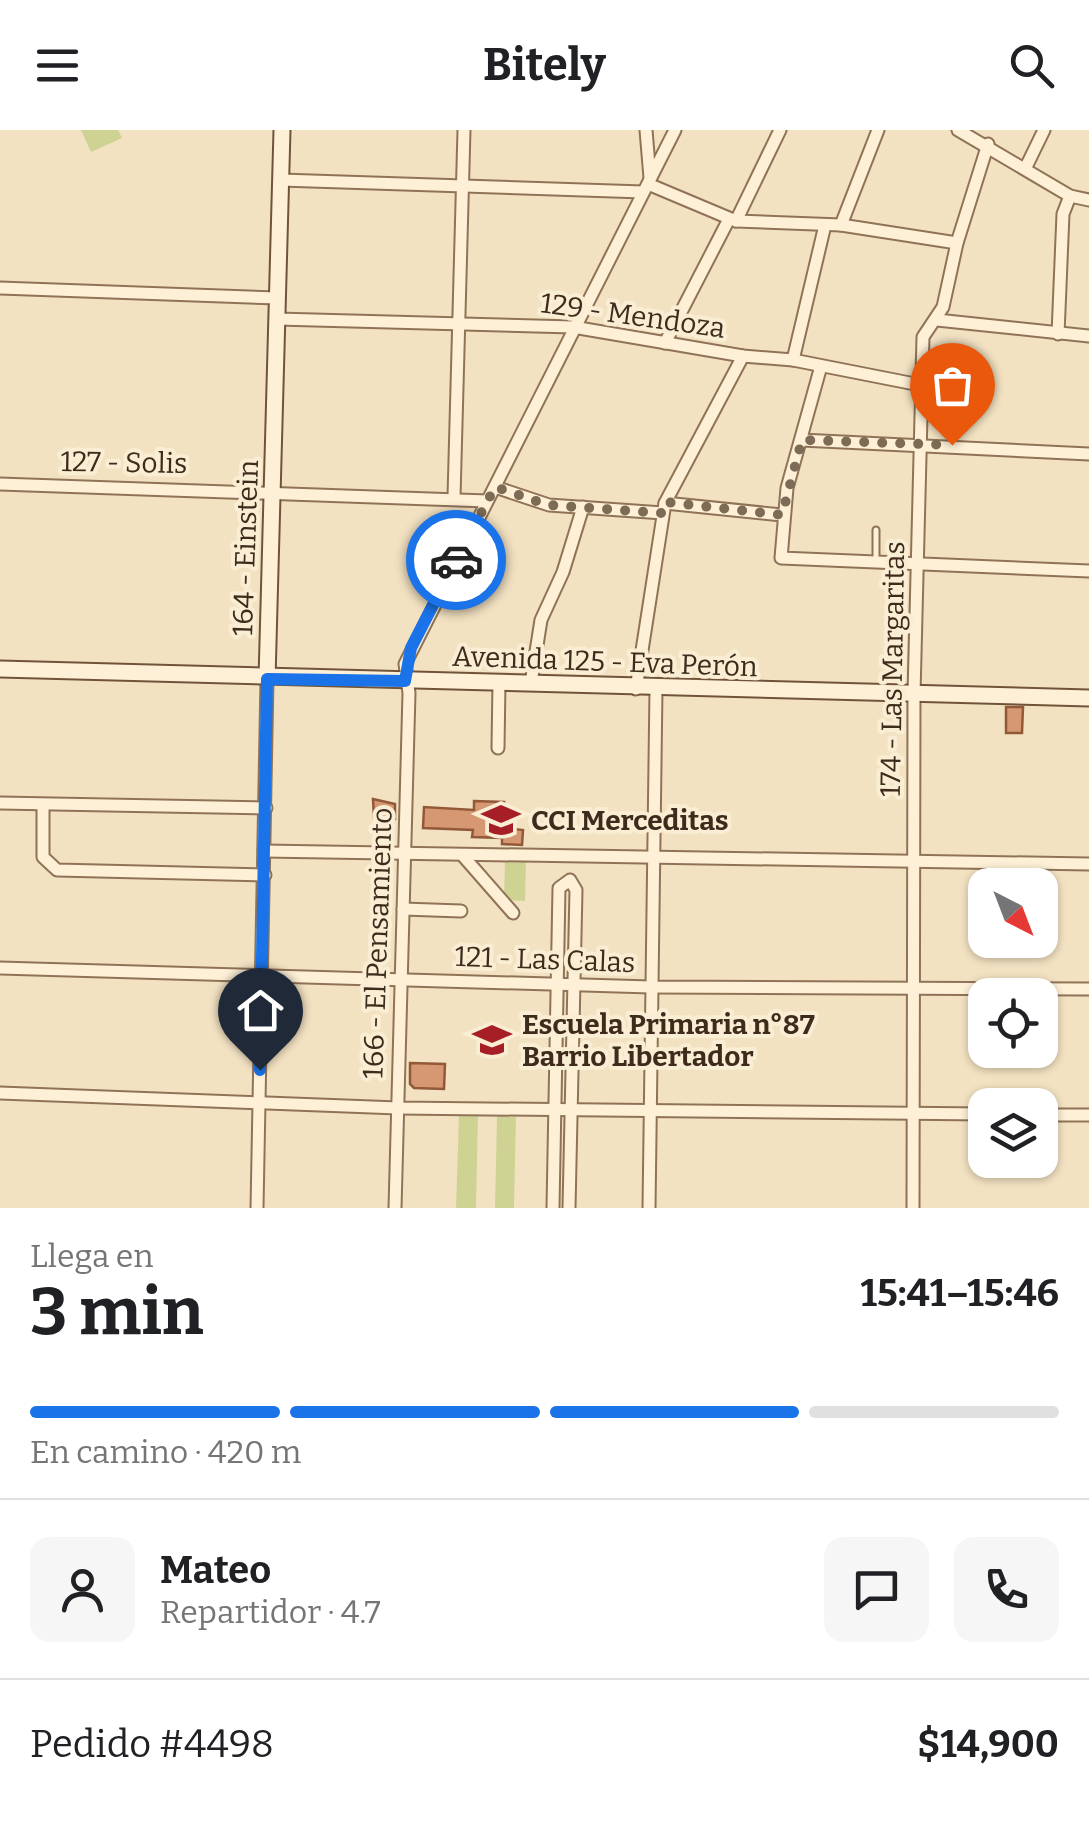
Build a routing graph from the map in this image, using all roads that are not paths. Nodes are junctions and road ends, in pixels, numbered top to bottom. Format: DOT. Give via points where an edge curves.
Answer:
graph roads {
  1 [pos="282,130"];
  2 [pos="464,130"];
  3 [pos="646,130"];
  4 [pos="675,130"];
  5 [pos="780,130"];
  6 [pos="878,130"];
  7 [pos="958,130"];
  8 [pos="1044,130"];
  9 [pos="988,144"];
  10 [pos="1026,167"];
  11 [pos="281,180"];
  12 [pos="462,184"];
  13 [pos="647,185"];
  14 [pos="1070,196"];
  15 [pos="1089,200"];
  16 [pos="733,220"];
  17 [pos="825,225"];
  18 [pos="841,225"];
  19 [pos="957,243"];
  20 [pos="0,288"];
  21 [pos="278,298"];
  22 [pos="277,319"];
  23 [pos="937,320"];
  24 [pos="459,322"];
  25 [pos="573,327"];
  26 [pos="1058,334"];
  27 [pos="1089,336"];
  28 [pos="664,342"];
  29 [pos="743,356"];
  30 [pos="793,360"];
  31 [pos="821,366"];
  32 [pos="920,385"];
  33 [pos="802,440"];
  34 [pos="918,442"];
  35 [pos="1089,454"];
  36 [pos="0,484"];
  37 [pos="495,487"];
  38 [pos="272,490"];
  39 [pos="454,498"];
  40 [pos="487,501"];
  41 [pos="583,508"];
  42 [pos="664,508"];
  43 [pos="782,515"];
  44 [pos="876,530"];
  45 [pos="876,564"];
  46 [pos="919,566"];
  47 [pos="1089,572"];
  48 [pos="0,668"];
  49 [pos="267,679"];
  50 [pos="405,681"];
  51 [pos="499,682"];
  52 [pos="531,683"];
  53 [pos="636,688"];
  54 [pos="656,690"];
  55 [pos="914,694"];
  56 [pos="1089,698"];
  57 [pos="498,748"];
  58 [pos="0,803"];
  59 [pos="43,806"];
  60 [pos="266,808"];
  61 [pos="264,851"];
  62 [pos="404,856"];
  63 [pos="464,857"];
  64 [pos="654,860"];
  65 [pos="915,863"];
  66 [pos="1089,864"];
  67 [pos="265,875"];
  68 [pos="403,909"];
  69 [pos="461,911"];
  70 [pos="513,913"];
  71 [pos="0,968"];
  72 [pos="262,976"];
  73 [pos="401,980"];
  74 [pos="558,984"];
  75 [pos="574,985"];
  76 [pos="651,986"];
  77 [pos="914,988"];
  78 [pos="1089,989"];
  79 [pos="0,1093"];
  80 [pos="259,1101"];
  81 [pos="398,1108"];
  82 [pos="554,1110"];
  83 [pos="649,1111"];
  84 [pos="572,1112"];
  85 [pos="913,1114"];
  86 [pos="968,1114"];
  87 [pos="1058,1114"];
  88 [pos="1089,1115"];
  89 [pos="257,1208"];
  90 [pos="395,1208"];
  91 [pos="553,1208"];
  92 [pos="569,1208"];
  93 [pos="649,1208"];
  94 [pos="913,1208"];
  1 -- 11 [label="street, 164 - Einstein"];
  2 -- 12 [label="street"];
  3 -- 13 [label="street"];
  4 -- 13 [label="street, 166 - El Pensamiento"];
  5 -- 16 [label="street"];
  6 -- 18 [label="street"];
  7 -- 9 [label="street"];
  8 -- 10 [label="street"];
  9 -- 10 [label="street"];
  9 -- 19 [label="street, 174 - Las Margaritas"];
  10 -- 14 [label="street"];
  11 -- 12 [label="street"];
  11 -- 21 [label="street, 164 - Einstein"];
  12 -- 13 [label="street"];
  12 -- 24 [label="street"];
  13 -- 16 [label="street"];
  13 -- 25 [label="street, 166 - El Pensamiento"];
  14 -- 15 [label="street"];
  14 -- 26 [label="street" via="1063,214"];
  16 -- 17 [label="street"];
  16 -- 28 [label="street"];
  17 -- 18 [label="street"];
  17 -- 30 [label="street"];
  18 -- 19 [label="street"];
  19 -- 23 [label="street, 174 - Las Margaritas"];
  20 -- 21 [label="street"];
  21 -- 22 [label="street, 164 - Einstein"];
  22 -- 24 [label="street, 129 - Mendoza"];
  22 -- 38 [label="street, 164 - Einstein"];
  23 -- 26 [label="street"];
  23 -- 32 [label="street, 174 - Las Margaritas" via="924,337"];
  24 -- 25 [label="street, 129 - Mendoza"];
  24 -- 39 [label="street"];
  25 -- 28 [label="street, 129 - Mendoza"];
  25 -- 37 [label="street, 166 - El Pensamiento"];
  26 -- 27 [label="street"];
  28 -- 29 [label="street, 129 - Mendoza"];
  29 -- 30 [label="street, 129 - Mendoza"];
  29 -- 42 [label="street"];
  30 -- 31 [label="street, 129 - Mendoza"];
  31 -- 32 [label="street, 129 - Mendoza"];
  31 -- 33 [label="street"];
  32 -- 34 [label="street, 174 - Las Margaritas"];
  33 -- 34 [label="street"];
  33 -- 43 [label="street"];
  34 -- 35 [label="street"];
  34 -- 46 [label="street, 174 - Las Margaritas"];
  36 -- 38 [label="street, 127 - Solis"];
  37 -- 40 [label="street, 166 - El Pensamiento"];
  37 -- 41 [label="street" via="548,505"];
  38 -- 39 [label="street, 127 - Solis"];
  38 -- 49 [label="street, 164 - Einstein"];
  39 -- 40 [label="street, 127 - Solis"];
  40 -- 50 [label="street, 166 - El Pensamiento" via="411,648"];
  41 -- 42 [label="street"];
  41 -- 52 [label="street" via="541,620"];
  42 -- 43 [label="street"];
  42 -- 53 [label="street"];
  43 -- 45 [label="street" via="781,558"];
  44 -- 45 [label="lane"];
  45 -- 46 [label="street"];
  46 -- 47 [label="street"];
  46 -- 55 [label="street, 174 - Las Margaritas"];
  48 -- 49 [label="street, Avenida 125 - Eva Perón"];
  49 -- 50 [label="street, Avenida 125 - Eva Perón"];
  49 -- 60 [label="street, 164 - Einstein"];
  50 -- 51 [label="street, Avenida 125 - Eva Perón"];
  50 -- 62 [label="street, 166 - El Pensamiento"];
  51 -- 52 [label="street, Avenida 125 - Eva Perón"];
  51 -- 57 [label="street"];
  52 -- 53 [label="street, Avenida 125 - Eva Perón"];
  53 -- 54 [label="street, Avenida 125 - Eva Perón"];
  54 -- 55 [label="street, Avenida 125 - Eva Perón"];
  54 -- 64 [label="street"];
  55 -- 56 [label="street, Avenida 125 - Eva Perón"];
  55 -- 65 [label="street, 174 - Las Margaritas"];
  58 -- 59 [label="street"];
  59 -- 60 [label="street"];
  59 -- 67 [label="street" via="43,857 57,870"];
  60 -- 61 [label="street, 164 - Einstein"];
  61 -- 62 [label="street"];
  61 -- 67 [label="street, 164 - Einstein"];
  62 -- 63 [label="street"];
  62 -- 68 [label="street, 166 - El Pensamiento"];
  63 -- 64 [label="street"];
  63 -- 70 [label="street"];
  64 -- 65 [label="street"];
  64 -- 76 [label="street"];
  65 -- 66 [label="street"];
  65 -- 77 [label="street, 174 - Las Margaritas"];
  67 -- 72 [label="street, 164 - Einstein"];
  68 -- 69 [label="street"];
  68 -- 73 [label="street, 166 - El Pensamiento"];
  71 -- 72 [label="street, 121 - Las Calas"];
  72 -- 73 [label="street, 121 - Las Calas"];
  72 -- 80 [label="street, 164 - Einstein"];
  73 -- 74 [label="street, 121 - Las Calas"];
  73 -- 81 [label="street, 166 - El Pensamiento"];
  74 -- 75 [label="street, 121 - Las Calas"];
  74 -- 75 [label="street" via="559,888 570,880 576,890"];
  74 -- 82 [label="street"];
  75 -- 76 [label="street, 121 - Las Calas"];
  75 -- 84 [label="street"];
  76 -- 77 [label="street, 121 - Las Calas"];
  76 -- 83 [label="street"];
  77 -- 78 [label="street, 121 - Las Calas"];
  77 -- 85 [label="street, 174 - Las Margaritas"];
  79 -- 80 [label="street"];
  80 -- 81 [label="street"];
  80 -- 89 [label="street, 164 - Einstein"];
  81 -- 82 [label="street"];
  81 -- 90 [label="street, 166 - El Pensamiento"];
  82 -- 84 [label="street"];
  82 -- 91 [label="street"];
  83 -- 84 [label="street"];
  83 -- 85 [label="street"];
  83 -- 93 [label="street"];
  84 -- 92 [label="street"];
  85 -- 86 [label="street"];
  85 -- 94 [label="street, 174 - Las Margaritas"];
  87 -- 88 [label="street"];
}
